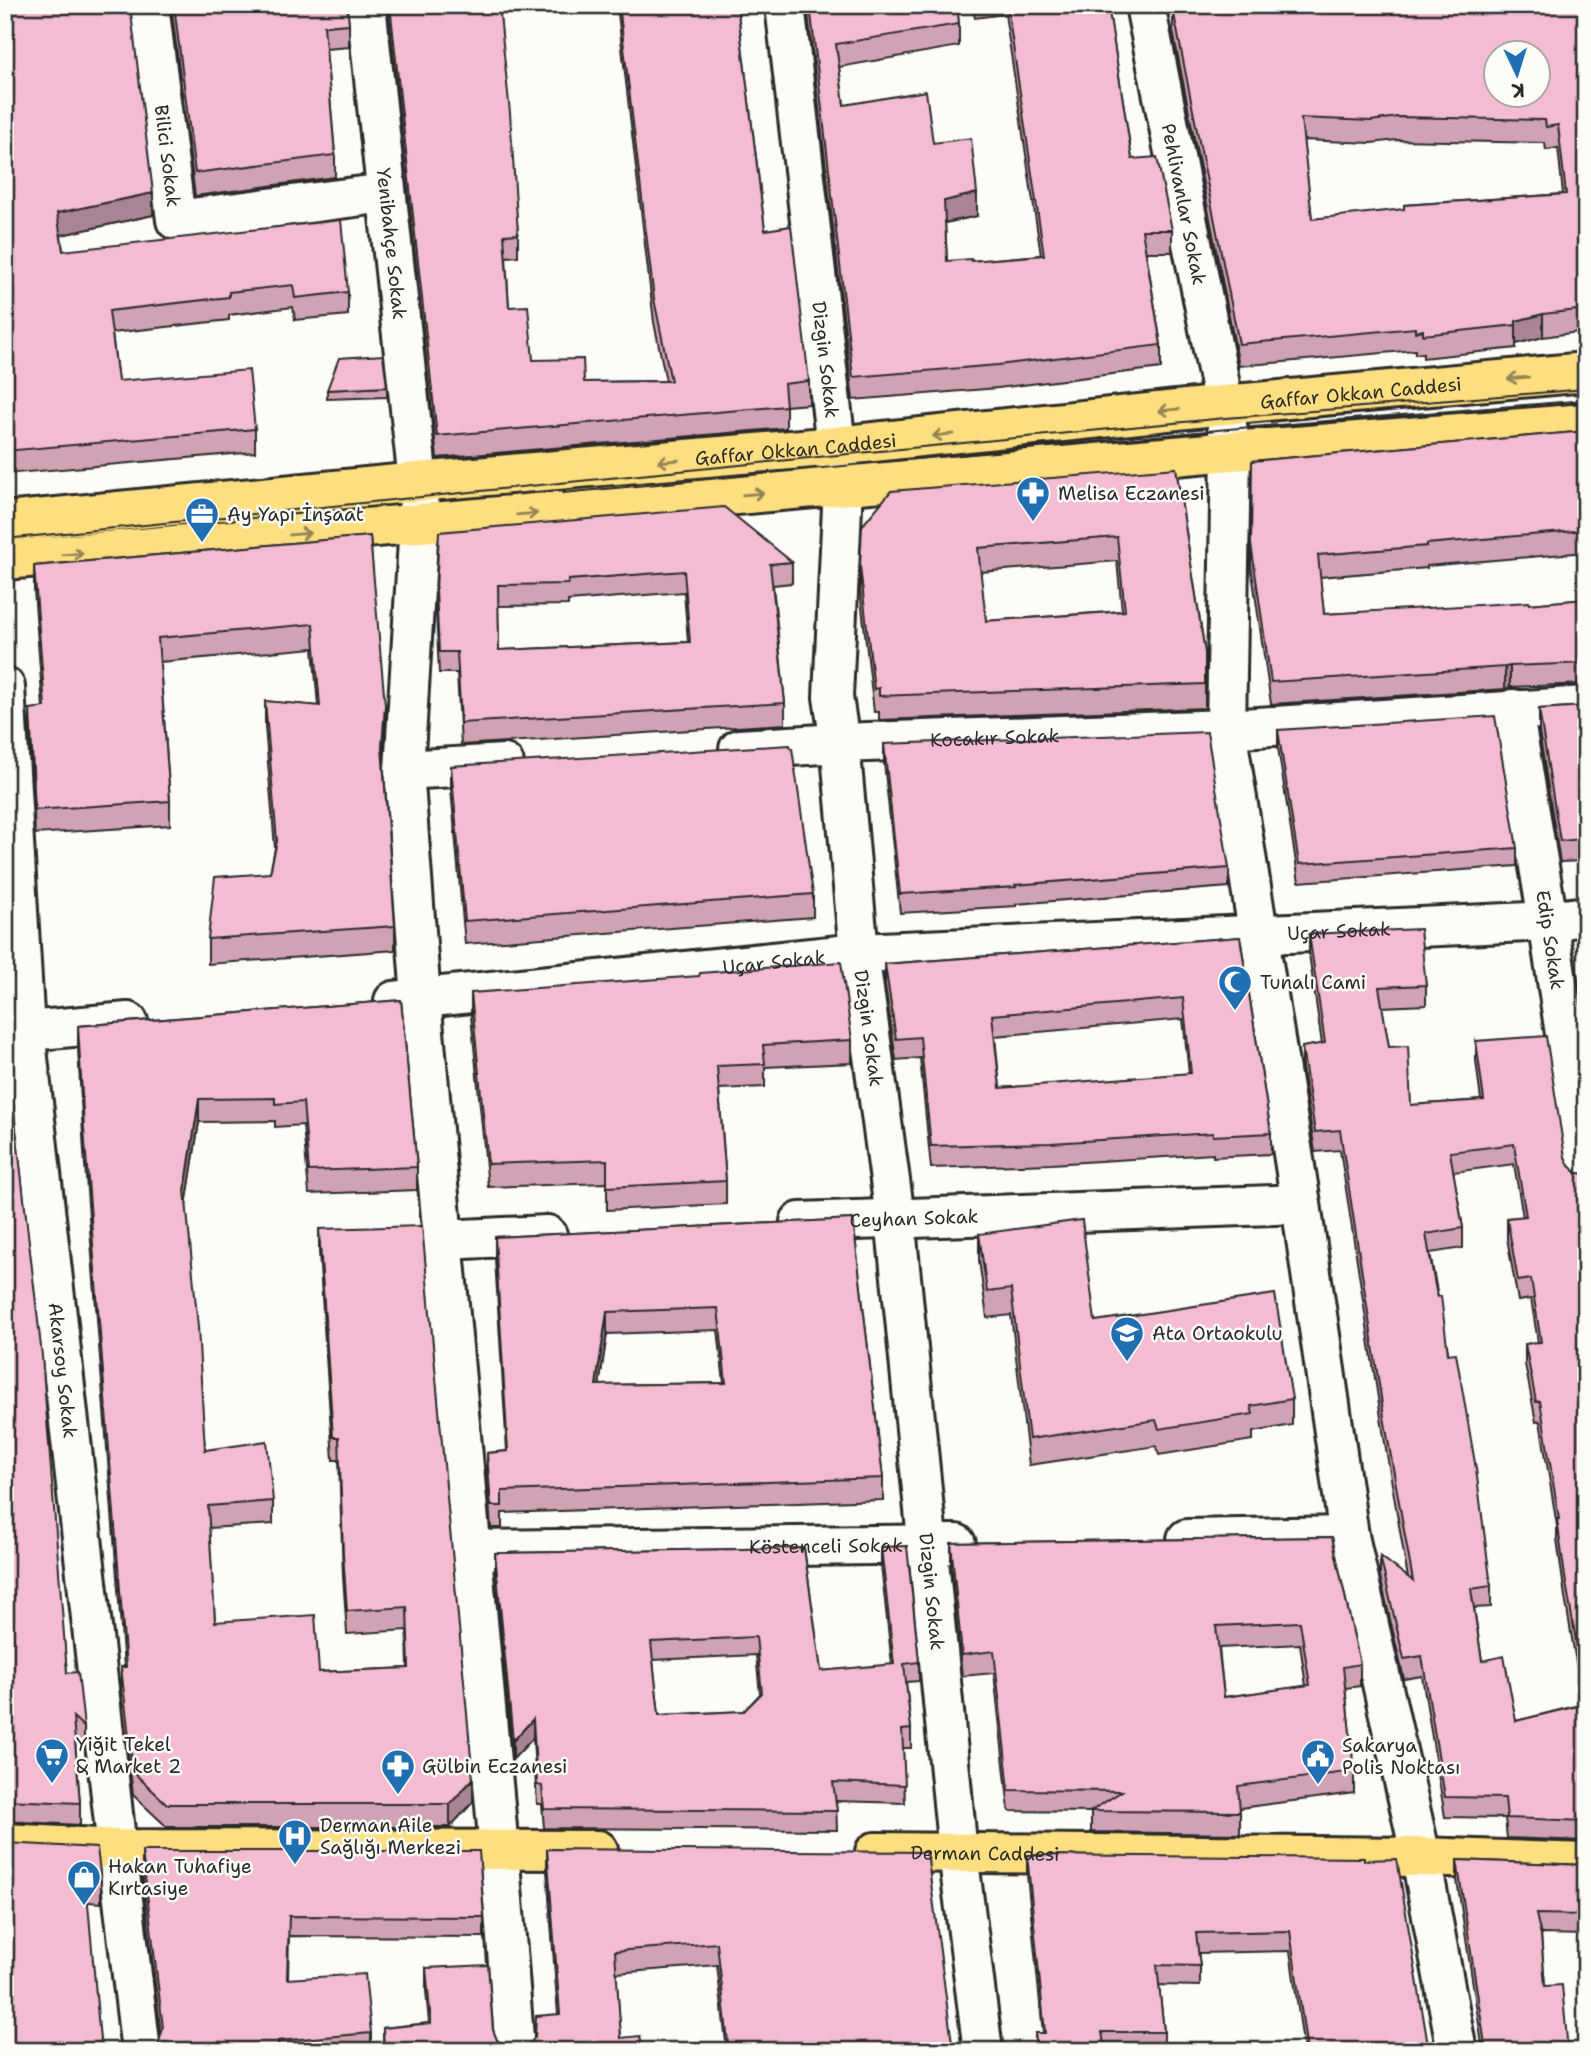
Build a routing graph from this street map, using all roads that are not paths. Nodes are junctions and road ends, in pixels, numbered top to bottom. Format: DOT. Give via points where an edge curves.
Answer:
graph roads {
  1 [pos="149,5"];
  2 [pos="366,5"];
  3 [pos="785,5"];
  4 [pos="1145,8"];
  5 [pos="1185,10"];
  6 [pos="386,193"];
  7 [pos="1586,372"];
  8 [pos="1224,405"];
  9 [pos="1586,422"];
  10 [pos="836,446"];
  11 [pos="1231,451"];
  12 [pos="418,482"];
  13 [pos="843,486"];
  14 [pos="5,522"];
  15 [pos="419,524"];
  16 [pos="5,560"];
  17 [pos="5,687"];
  18 [pos="1586,706"];
  19 [pos="1513,709"];
  20 [pos="1226,729"];
  21 [pos="841,743"];
  22 [pos="704,751"];
  23 [pos="540,761"];
  24 [pos="404,770"];
  25 [pos="1586,916"];
  26 [pos="1548,921"];
  27 [pos="1258,934"];
  28 [pos="859,953"];
  29 [pos="421,999"];
  30 [pos="366,1003"];
  31 [pos="161,1020"];
  32 [pos="15,1032"];
  33 [pos="1586,1174"];
  34 [pos="1301,1204"];
  35 [pos="895,1217"];
  36 [pos="772,1223"];
  37 [pos="580,1233"];
  38 [pos="443,1240"];
  39 [pos="1349,1536"];
  40 [pos="1153,1540"];
  41 [pos="985,1543"];
  42 [pos="929,1544"];
  43 [pos="471,1550"];
  44 [pos="5,1843"];
  45 [pos="117,1849"];
  46 [pos="499,1849"];
  47 [pos="638,1850"];
  48 [pos="847,1852"];
  49 [pos="958,1853"];
  50 [pos="1421,1857"];
  51 [pos="1586,1863"];
  52 [pos="141,2051"];
  53 [pos="515,2051"];
  54 [pos="983,2051"];
  55 [pos="1457,2051"];
  1 -- 6 [label="street, Bilici Sokak" via="176,220"];
  2 -- 6 [label="street, Yenibahçe Sokak"];
  3 -- 10 [label="street, Dizgin Sokak"];
  4 -- 5 [label="street"];
  4 -- 8 [label="street, Pehlivanlar Sokak"];
  6 -- 12 [label="street, Yenibahçe Sokak"];
  7 -- 8 [label="main road, Gaffar Okkan Caddesi, one-way"];
  8 -- 10 [label="main road, Gaffar Okkan Caddesi, one-way"];
  8 -- 11 [label="street, Pehlivanlar Sokak"];
  9 -- 11 [label="main road"];
  10 -- 12 [label="main road, Gaffar Okkan Caddesi, one-way"];
  10 -- 13 [label="street, Dizgin Sokak"];
  11 -- 13 [label="main road"];
  11 -- 20 [label="street, Pehlivanlar Sokak"];
  12 -- 14 [label="main road, Gaffar Okkan Caddesi"];
  12 -- 15 [label="street, Yenibahçe Sokak"];
  15 -- 13 [label="main road, one-way"];
  13 -- 21 [label="street, Dizgin Sokak" via="833,697"];
  16 -- 15 [label="main road, one-way"];
  15 -- 24 [label="street, Yenibahçe Sokak"];
  17 -- 32 [label="street, Akarsoy Sokak"];
  18 -- 19 [label="street, Kocakır Sokak"];
  19 -- 20 [label="street, Kocakır Sokak"];
  19 -- 26 [label="street, Edip Sokak"];
  20 -- 21 [label="street, Kocakır Sokak"];
  20 -- 27 [label="street, Pehlivanlar Sokak"];
  21 -- 22 [label="street, Kocakır Sokak"];
  21 -- 28 [label="street, Dizgin Sokak"];
  23 -- 24 [label="street"];
  24 -- 29 [label="street, Yenibahçe Sokak"];
  25 -- 26 [label="street, Uçar Sokak"];
  26 -- 27 [label="street, Uçar Sokak"];
  26 -- 33 [label="street, Edip Sokak"];
  27 -- 28 [label="street, Uçar Sokak"];
  27 -- 34 [label="street, Pehlivanlar Sokak"];
  28 -- 29 [label="street, Uçar Sokak"];
  28 -- 35 [label="street, Dizgin Sokak"];
  29 -- 30 [label="street, Uçar Sokak"];
  29 -- 38 [label="street, Yenibahçe Sokak"];
  31 -- 32 [label="street"];
  32 -- 45 [label="street, Akarsoy Sokak"];
  34 -- 35 [label="street, Ceyhan Sokak"];
  34 -- 39 [label="street, Pehlivanlar Sokak"];
  35 -- 36 [label="street, Ceyhan Sokak"];
  35 -- 42 [label="street, Dizgin Sokak"];
  37 -- 38 [label="street"];
  38 -- 43 [label="street, Yenibahçe Sokak"];
  39 -- 40 [label="street"];
  39 -- 50 [label="street, Pehlivanlar Sokak"];
  41 -- 42 [label="street, Köstenceli Sokak"];
  42 -- 43 [label="street, Köstenceli Sokak"];
  42 -- 49 [label="street, Dizgin Sokak"];
  43 -- 46 [label="street, Yenibahçe Sokak"];
  44 -- 45 [label="main road"];
  45 -- 46 [label="main road"];
  45 -- 52 [label="street, Akarsoy Sokak"];
  46 -- 47 [label="main road"];
  46 -- 53 [label="street, Yenibahçe Sokak"];
  48 -- 49 [label="main road, Derman Caddesi"];
  49 -- 50 [label="main road, Derman Caddesi"];
  49 -- 54 [label="street, Dizgin Sokak"];
  50 -- 51 [label="main road, Derman Caddesi"];
  50 -- 55 [label="street, Pehlivanlar Sokak"];
}
